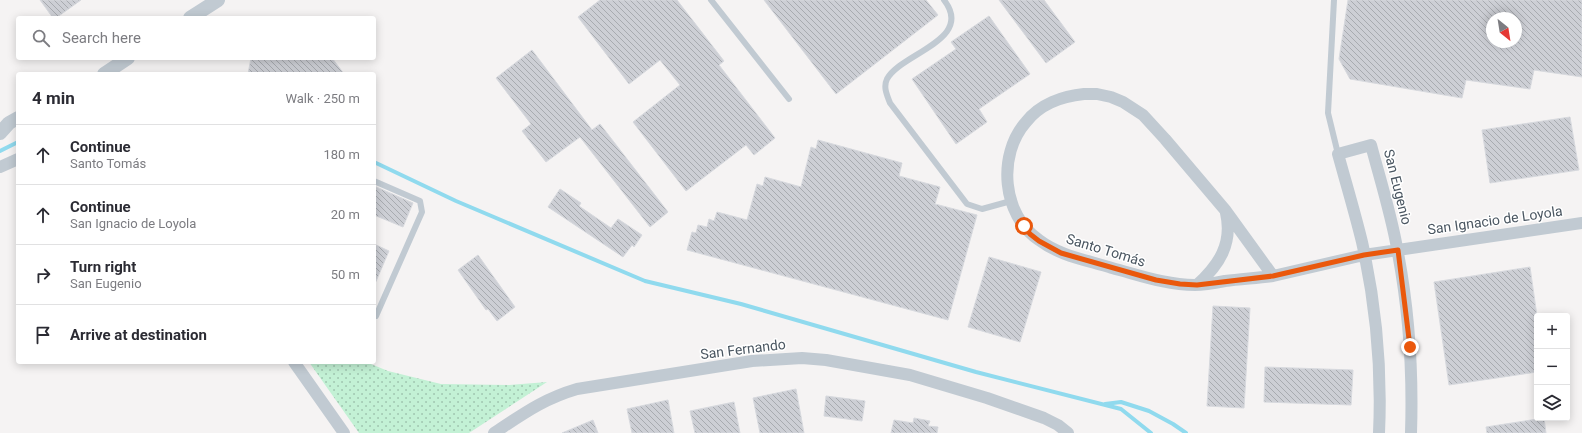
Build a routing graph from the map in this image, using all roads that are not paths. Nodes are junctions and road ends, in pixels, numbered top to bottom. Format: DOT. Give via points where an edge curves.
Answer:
graph roads {
  1 [pos="218,0"];
  2 [pos="711,0"];
  3 [pos="944,0"];
  4 [pos="1334,0"];
  5 [pos="193,16"];
  6 [pos="125,60"];
  7 [pos="107,72"];
  8 [pos="789,99"];
  9 [pos="16,119"];
  10 [pos="0,133"];
  11 [pos="1338,154"];
  12 [pos="16,160"];
  13 [pos="0,167"];
  14 [pos="376,182"];
  15 [pos="1010,201"];
  16 [pos="1226,211"];
  17 [pos="1582,223"];
  18 [pos="1398,250"];
  19 [pos="1364,255"];
  20 [pos="1273,276"];
  21 [pos="1197,285"];
  22 [pos="376,316"];
  23 [pos="295,364"];
  24 [pos="344,433"];
  25 [pos="494,433"];
  26 [pos="1068,433"];
  27 [pos="1379,433"];
  28 [pos="1410,433"];
  1 -- 5 [label="street"];
  2 -- 8 [label="lane"];
  3 -- 15 [label="lane" via="952,19 945,35 894,71 887,79 887,94 890,103 963,201 972,207 982,209"];
  4 -- 11 [label="lane" via="1328,113"];
  6 -- 7 [label="street"];
  9 -- 10 [label="street"];
  11 -- 18 [label="street, San Eugenio" via="1371,145"];
  11 -- 19 [label="street"];
  12 -- 13 [label="street"];
  14 -- 22 [label="lane" via="420,201 422,212"];
  15 -- 16 [label="street, Santo Tomás" via="1007,173 1009,154 1026,122 1044,106 1057,100 1072,95 1097,94 1123,102 1143,115"];
  15 -- 21 [label="street, Santo Tomás" via="1017,217 1030,234 1061,253 1156,280"];
  16 -- 20 [label="street, Santo Tomás"];
  16 -- 21 [label="street" via="1229,224 1223,252 1215,267"];
  17 -- 18 [label="street, San Ignacio de Loyola"];
  18 -- 19 [label="street, San Ignacio de Loyola"];
  18 -- 28 [label="street, San Eugenio" via="1410,347"];
  19 -- 20 [label="street, Santo Tomás"];
  19 -- 27 [label="street" via="1374,306 1379,358"];
  20 -- 21 [label="street, Santo Tomás"];
  23 -- 24 [label="street"];
  25 -- 26 [label="street, San Fernando" via="550,398 577,389 752,361 802,358 910,375 1024,410 1058,425"];
}
